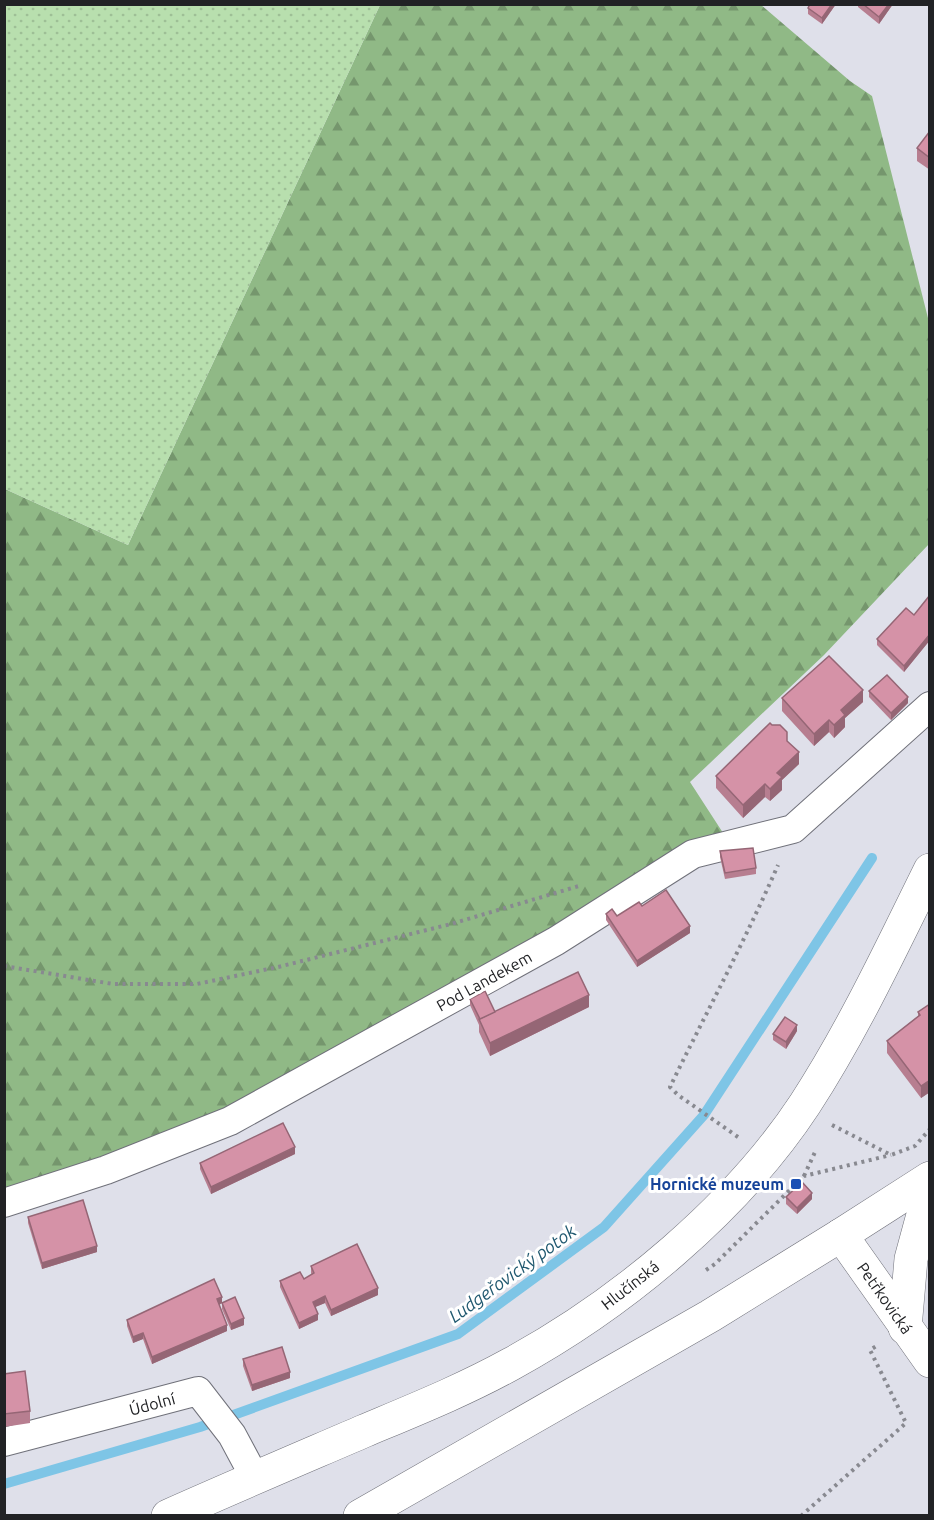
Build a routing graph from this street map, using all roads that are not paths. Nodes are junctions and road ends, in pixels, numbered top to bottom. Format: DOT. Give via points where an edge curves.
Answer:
graph roads {
  1 [pos="930,706"];
  2 [pos="930,870"];
  3 [pos="930,1178"];
  4 [pos="930,1189"];
  5 [pos="4,1203"];
  6 [pos="841,1235"];
  7 [pos="905,1328"];
  8 [pos="930,1361"];
  9 [pos="4,1442"];
  10 [pos="255,1478"];
  11 [pos="168,1515"];
  12 [pos="360,1515"];
  1 -- 5 [label="street, Pod Landekem" via="793,829 693,854 556,941 230,1121 106,1170"];
  2 -- 10 [label="street, Hlučínská" via="858,1013 804,1105 767,1154 706,1221 661,1262 566,1332 508,1366"];
  3 -- 6 [label="street"];
  4 -- 7 [label="street" via="911,1259"];
  6 -- 7 [label="street, Petřkovická"];
  6 -- 12 [label="street" via="710,1316"];
  7 -- 8 [label="street, Petřkovická"];
  9 -- 10 [label="street, Údolní" via="198,1391 232,1435"];
  10 -- 11 [label="street, Hlučínská"];
}
